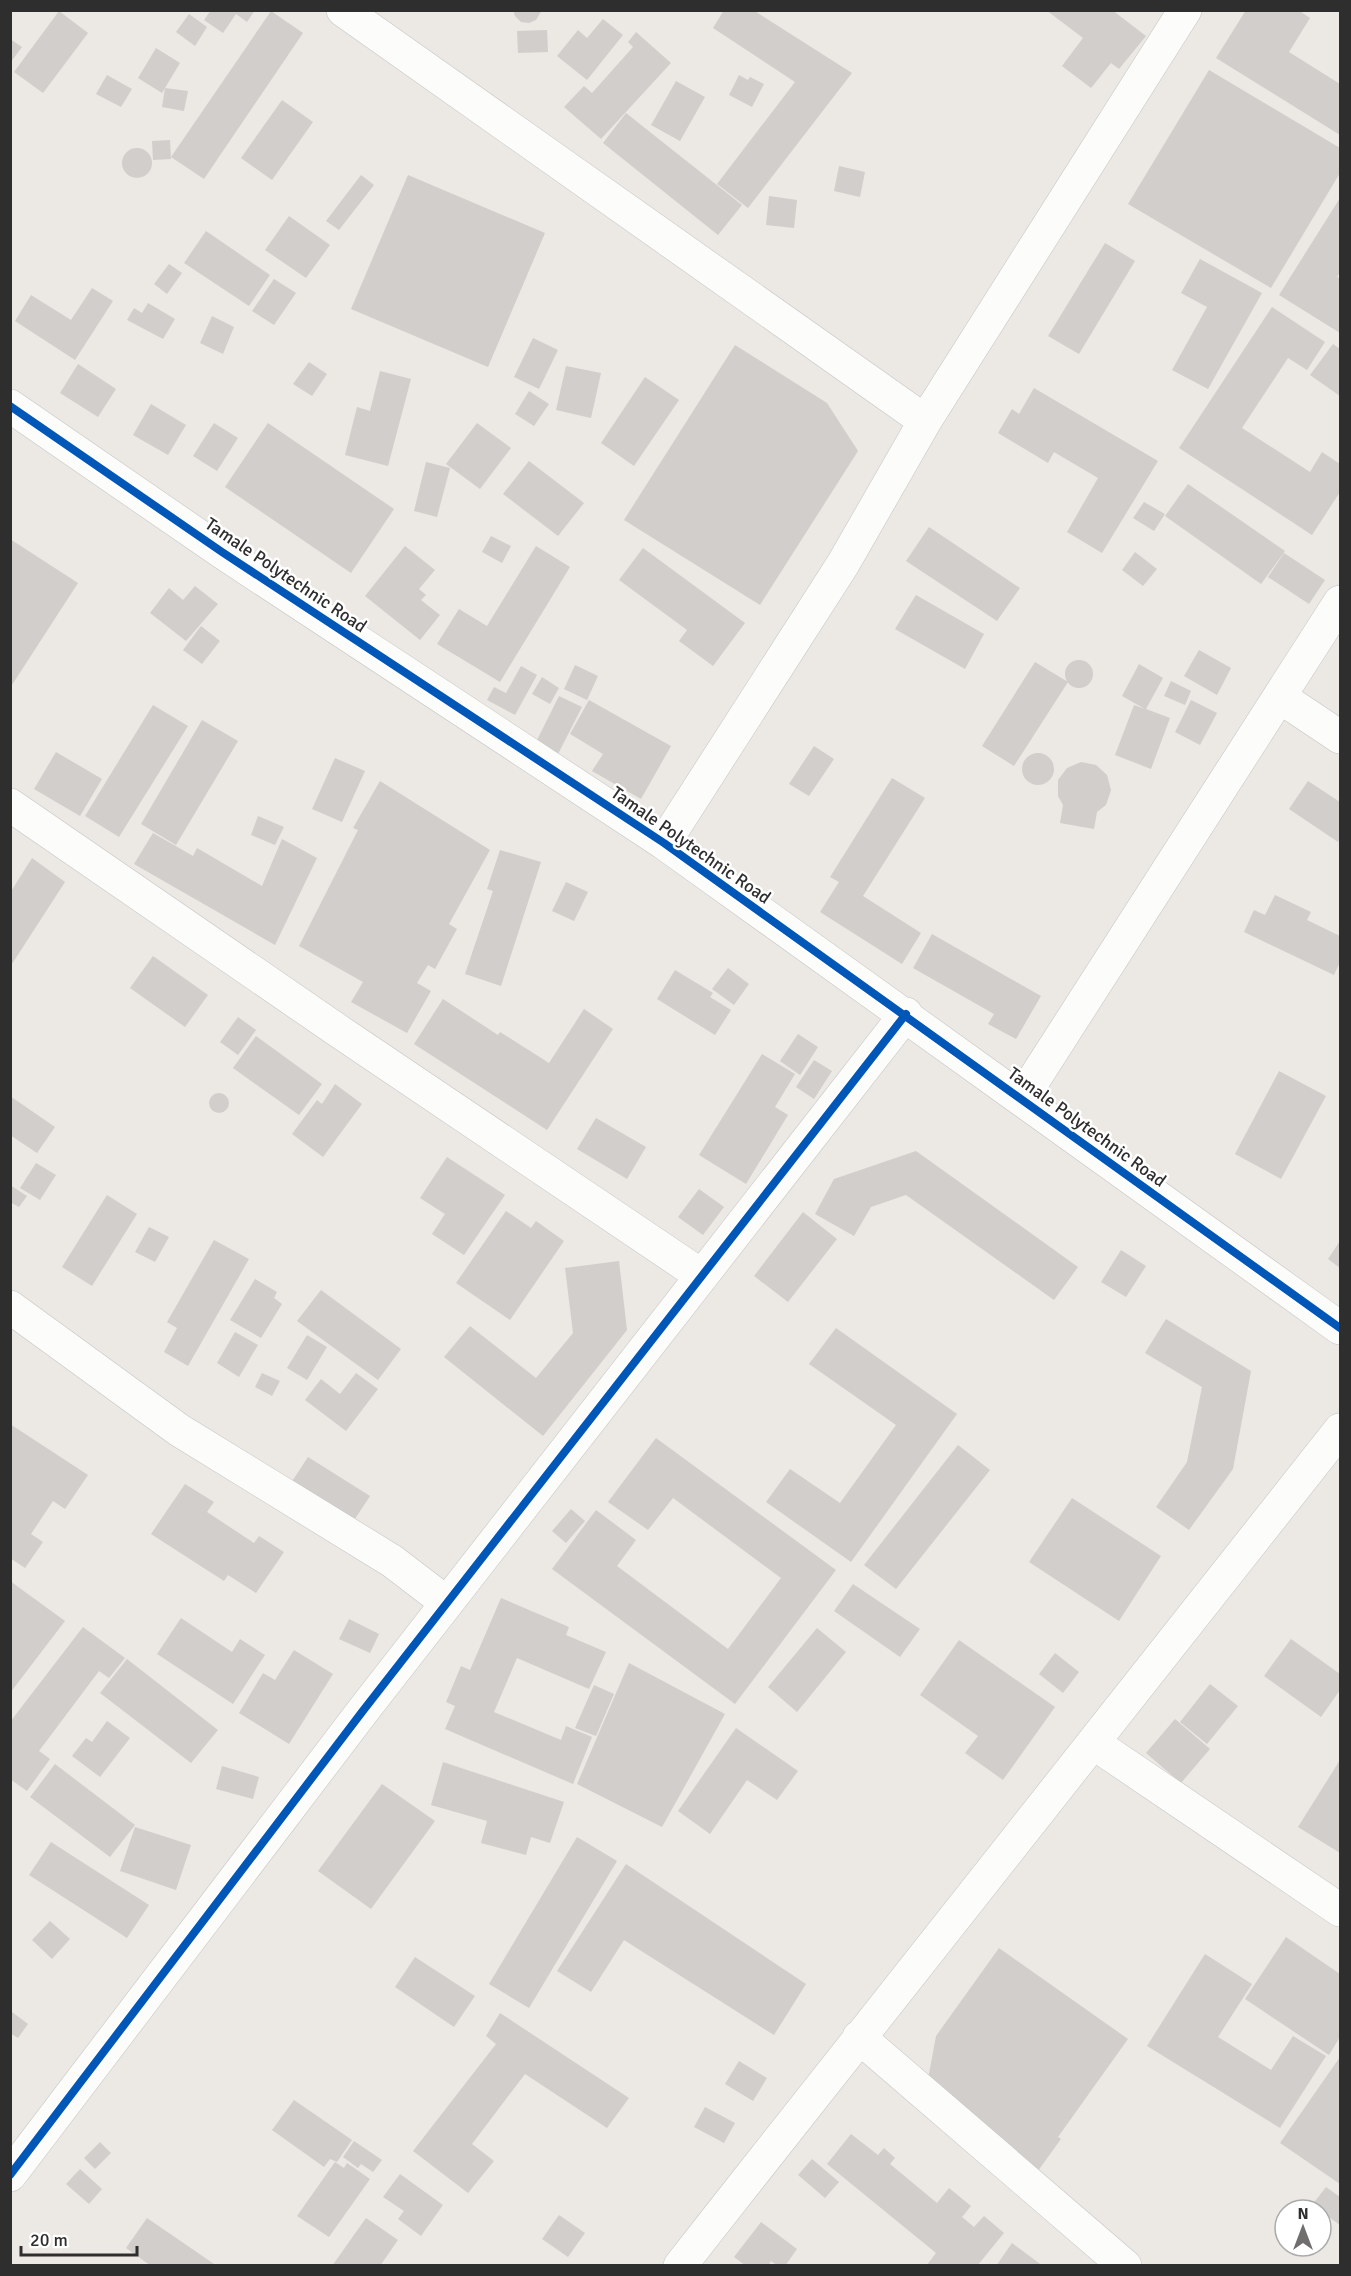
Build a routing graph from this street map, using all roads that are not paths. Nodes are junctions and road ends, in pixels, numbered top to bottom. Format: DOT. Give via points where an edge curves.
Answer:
graph roads {
  1 [pos="343,10"];
  2 [pos="1185,11"];
  3 [pos="10,406"];
  4 [pos="925,422"];
  5 [pos="1341,602"];
  6 [pos="1280,697"];
  7 [pos="1341,737"];
  8 [pos="10,805"];
  9 [pos="664,843"];
  10 [pos="906,1014"];
  11 [pos="1022,1098"];
  12 [pos="702,1276"];
  13 [pos="10,1307"];
  14 [pos="1341,1328"];
  15 [pos="1341,1430"];
  16 [pos="447,1604"];
  17 [pos="1095,1744"];
  18 [pos="1341,1910"];
  19 [pos="859,2037"];
  20 [pos="10,2175"];
  21 [pos="680,2265"];
  22 [pos="1125,2265"];
  1 -- 4 [label="street"];
  2 -- 4 [label="street"];
  3 -- 9 [label="street, Tamale Polytechnic Road" via="222,552"];
  4 -- 9 [label="street" via="843,564"];
  5 -- 6 [label="street"];
  6 -- 7 [label="street"];
  6 -- 11 [label="street"];
  8 -- 12 [label="street"];
  9 -- 10 [label="street, Tamale Polytechnic Road"];
  10 -- 11 [label="street, Tamale Polytechnic Road"];
  10 -- 12 [label="street"];
  11 -- 14 [label="street, Tamale Polytechnic Road"];
  12 -- 16 [label="street"];
  13 -- 16 [label="street" via="179,1430 392,1561"];
  15 -- 17 [label="street"];
  16 -- 20 [label="street"];
  17 -- 18 [label="street"];
  17 -- 19 [label="street"];
  19 -- 21 [label="street"];
  19 -- 22 [label="street"];
}
